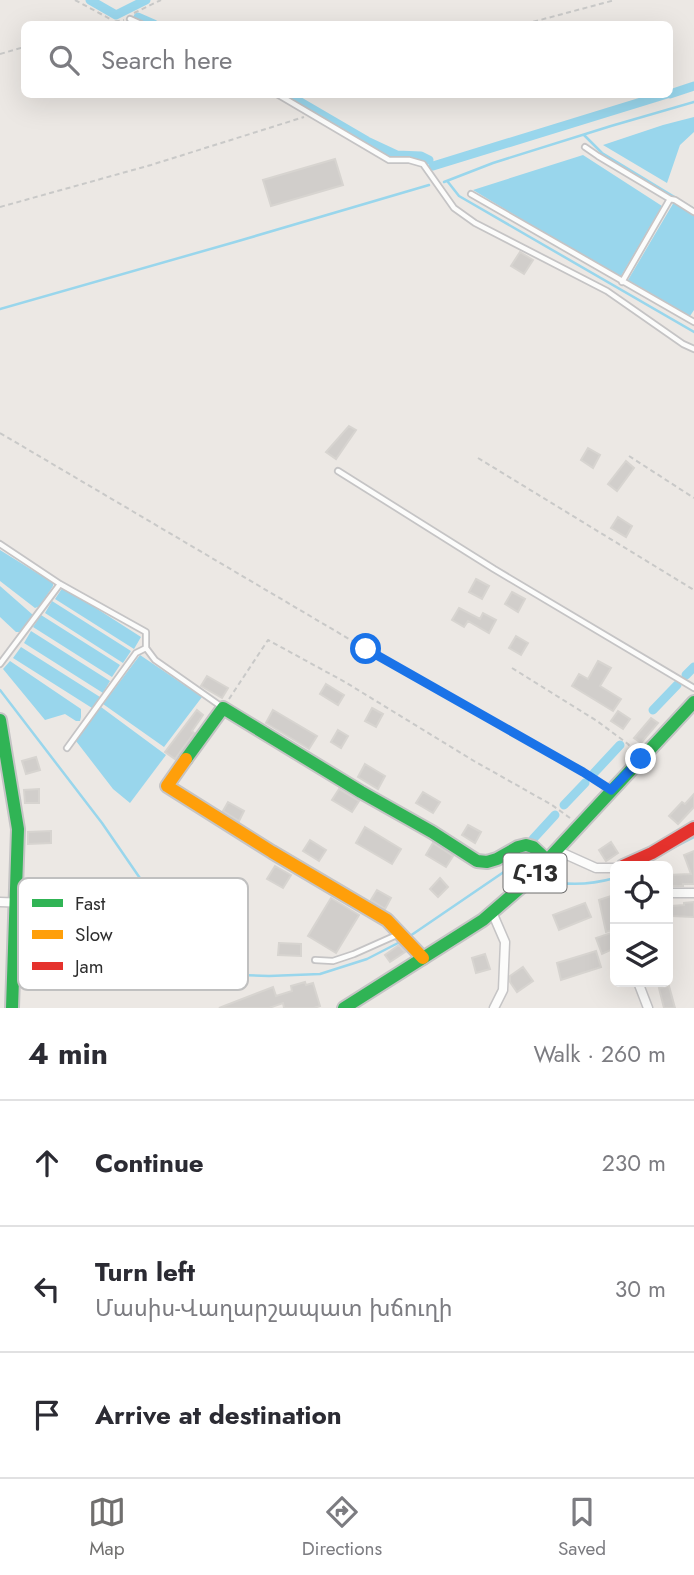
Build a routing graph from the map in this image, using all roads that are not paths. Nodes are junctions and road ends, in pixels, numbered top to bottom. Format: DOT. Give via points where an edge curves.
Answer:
graph roads {
  1 [pos="130,19"];
  2 [pos="134,21"];
  3 [pos="283,98"];
  4 [pos="585,146"];
  5 [pos="471,194"];
  6 [pos="670,199"];
  7 [pos="694,212"];
  8 [pos="622,282"];
  9 [pos="694,322"];
  10 [pos="694,349"];
  11 [pos="338,471"];
  12 [pos="0,544"];
  13 [pos="61,584"];
  14 [pos="146,648"];
  15 [pos="0,664"];
  16 [pos="694,688"];
  17 [pos="694,702"];
  18 [pos="223,708"];
  19 [pos="0,720"];
  20 [pos="67,748"];
  21 [pos="694,828"];
  22 [pos="556,850"];
  23 [pos="547,860"];
  24 [pos="635,861"];
  25 [pos="610,868"];
  26 [pos="673,893"];
  27 [pos="694,893"];
  28 [pos="0,902"];
  29 [pos="16,904"];
  30 [pos="492,912"];
  31 [pos="400,933"];
  32 [pos="422,958"];
  33 [pos="314,960"];
  34 [pos="640,987"];
  35 [pos="12,1008"];
  36 [pos="344,1008"];
  37 [pos="494,1008"];
  38 [pos="648,1008"];
  1 -- 2 [label="lane"];
  3 -- 10 [label="lane" via="389,160 423,164 454,208 475,223 607,290"];
  4 -- 6 [label="lane"];
  5 -- 8 [label="lane"];
  6 -- 7 [label="lane"];
  6 -- 8 [label="lane"];
  8 -- 9 [label="lane"];
  11 -- 16 [label="lane"];
  12 -- 13 [label="lane"];
  13 -- 14 [label="lane" via="146,632"];
  13 -- 15 [label="lane"];
  14 -- 18 [label="lane" via="155,660"];
  14 -- 20 [label="lane" via="135,653"];
  17 -- 22 [label="street, Հ-13"];
  18 -- 23 [label="street" via="477,861 497,859 526,845"];
  18 -- 31 [label="street" via="167,786 387,920"];
  19 -- 29 [label="street" via="18,829"];
  21 -- 24 [label="street"];
  22 -- 23 [label="street, Հ-13"];
  22 -- 25 [label="street" via="596,868"];
  23 -- 30 [label="street, Հ-13"];
  26 -- 27 [label="street"];
  28 -- 29 [label="street"];
  29 -- 35 [label="street"];
  30 -- 32 [label="street, Հ-13"];
  30 -- 37 [label="street" via="505,942 503,990"];
  31 -- 32 [label="street"];
  31 -- 33 [label="lane" via="333,961"];
  32 -- 36 [label="street, Հ-13"];
  34 -- 38 [label="street"];
}
